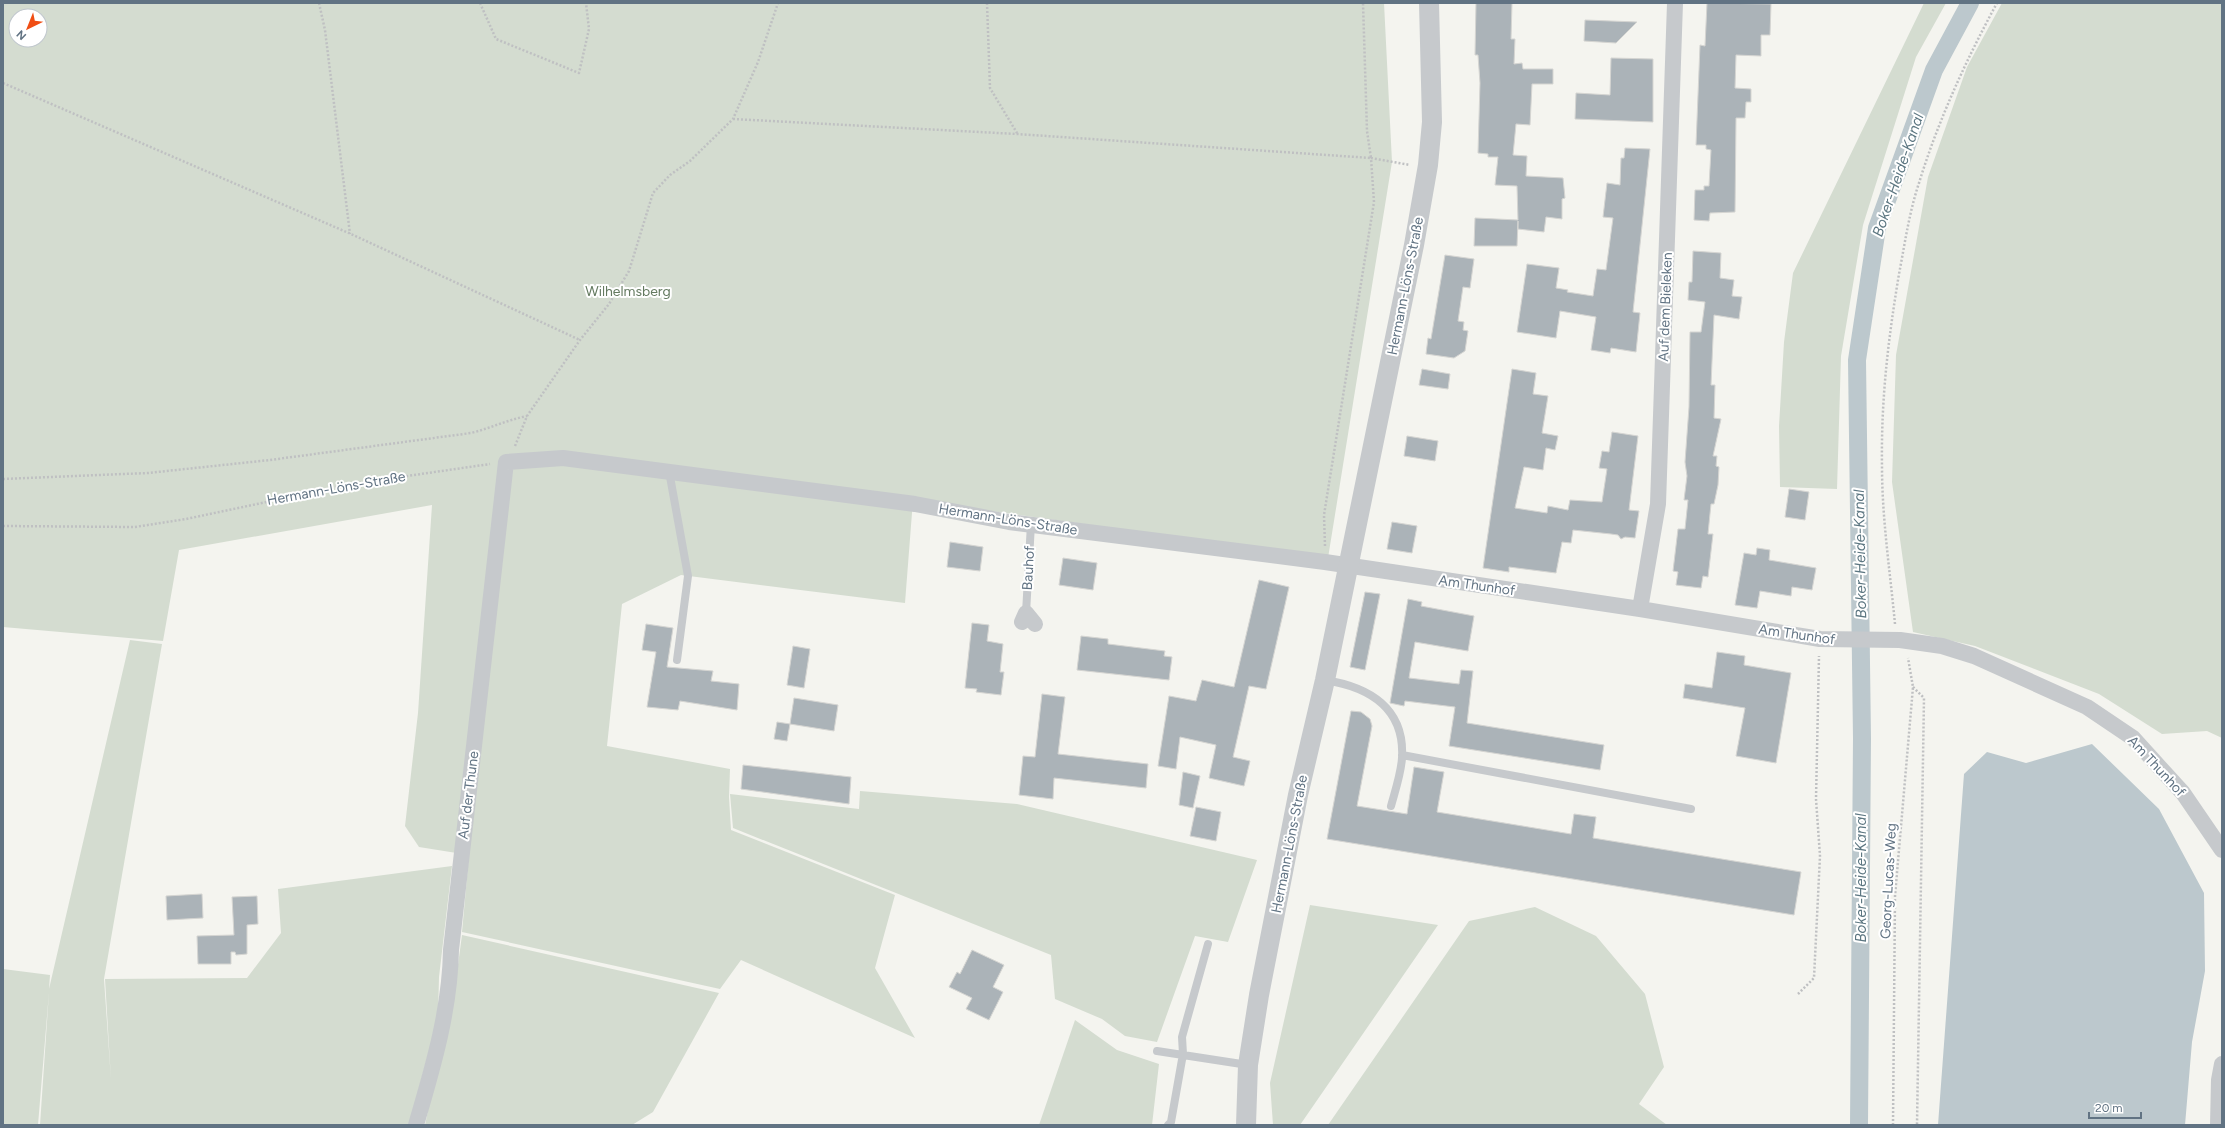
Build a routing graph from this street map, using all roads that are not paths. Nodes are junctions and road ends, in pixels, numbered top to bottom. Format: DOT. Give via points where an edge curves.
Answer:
graph roads {
  1 [pos="1429,3"];
  2 [pos="1675,3"];
  3 [pos="510,461"];
  4 [pos="669,472"];
  5 [pos="1031,524"];
  6 [pos="1347,566"];
  7 [pos="1640,609"];
  8 [pos="1028,620"];
  9 [pos="677,660"];
  10 [pos="1325,680"];
  11 [pos="1402,755"];
  12 [pos="1391,806"];
  13 [pos="1691,810"];
  14 [pos="2222,850"];
  15 [pos="1208,944"];
  16 [pos="1157,1051"];
  17 [pos="1183,1054"];
  18 [pos="2222,1064"];
  19 [pos="1248,1065"];
  20 [pos="416,1125"];
  21 [pos="1168,1125"];
  22 [pos="1246,1125"];
  23 [pos="2218,1125"];
  1 -- 6 [label="street, Hermann-Löns-Straße" via="1432,122 1428,165 1411,260"];
  2 -- 7 [label="street, Auf dem Bieleken" via="1658,504"];
  3 -- 4 [label="street, Hermann-Löns-Straße" via="563,458"];
  3 -- 20 [label="street, Auf der Thune" via="451,950 450,978 439,1042"];
  4 -- 5 [label="street, Hermann-Löns-Straße" via="915,504"];
  4 -- 9 [label="lane" via="688,576"];
  5 -- 6 [label="street, Hermann-Löns-Straße"];
  5 -- 8 [label="lane, Bauhof"];
  6 -- 7 [label="street, Am Thunhof"];
  6 -- 10 [label="street, Hermann-Löns-Straße"];
  7 -- 14 [label="street, Am Thunhof" via="1823,640 1894,640 1942,646 1974,656 2087,707 2133,738 2183,792"];
  10 -- 11 [label="lane" via="1371,694 1388,709 1398,725"];
  10 -- 19 [label="street, Hermann-Löns-Straße" via="1298,795 1260,988"];
  11 -- 12 [label="lane"];
  11 -- 13 [label="lane"];
  15 -- 17 [label="lane" via="1182,1037"];
  16 -- 17 [label="lane"];
  17 -- 19 [label="lane"];
  17 -- 21 [label="lane" via="1171,1122"];
  18 -- 23 [label="street"];
  19 -- 22 [label="street, Hermann-Löns-Straße"];
}
